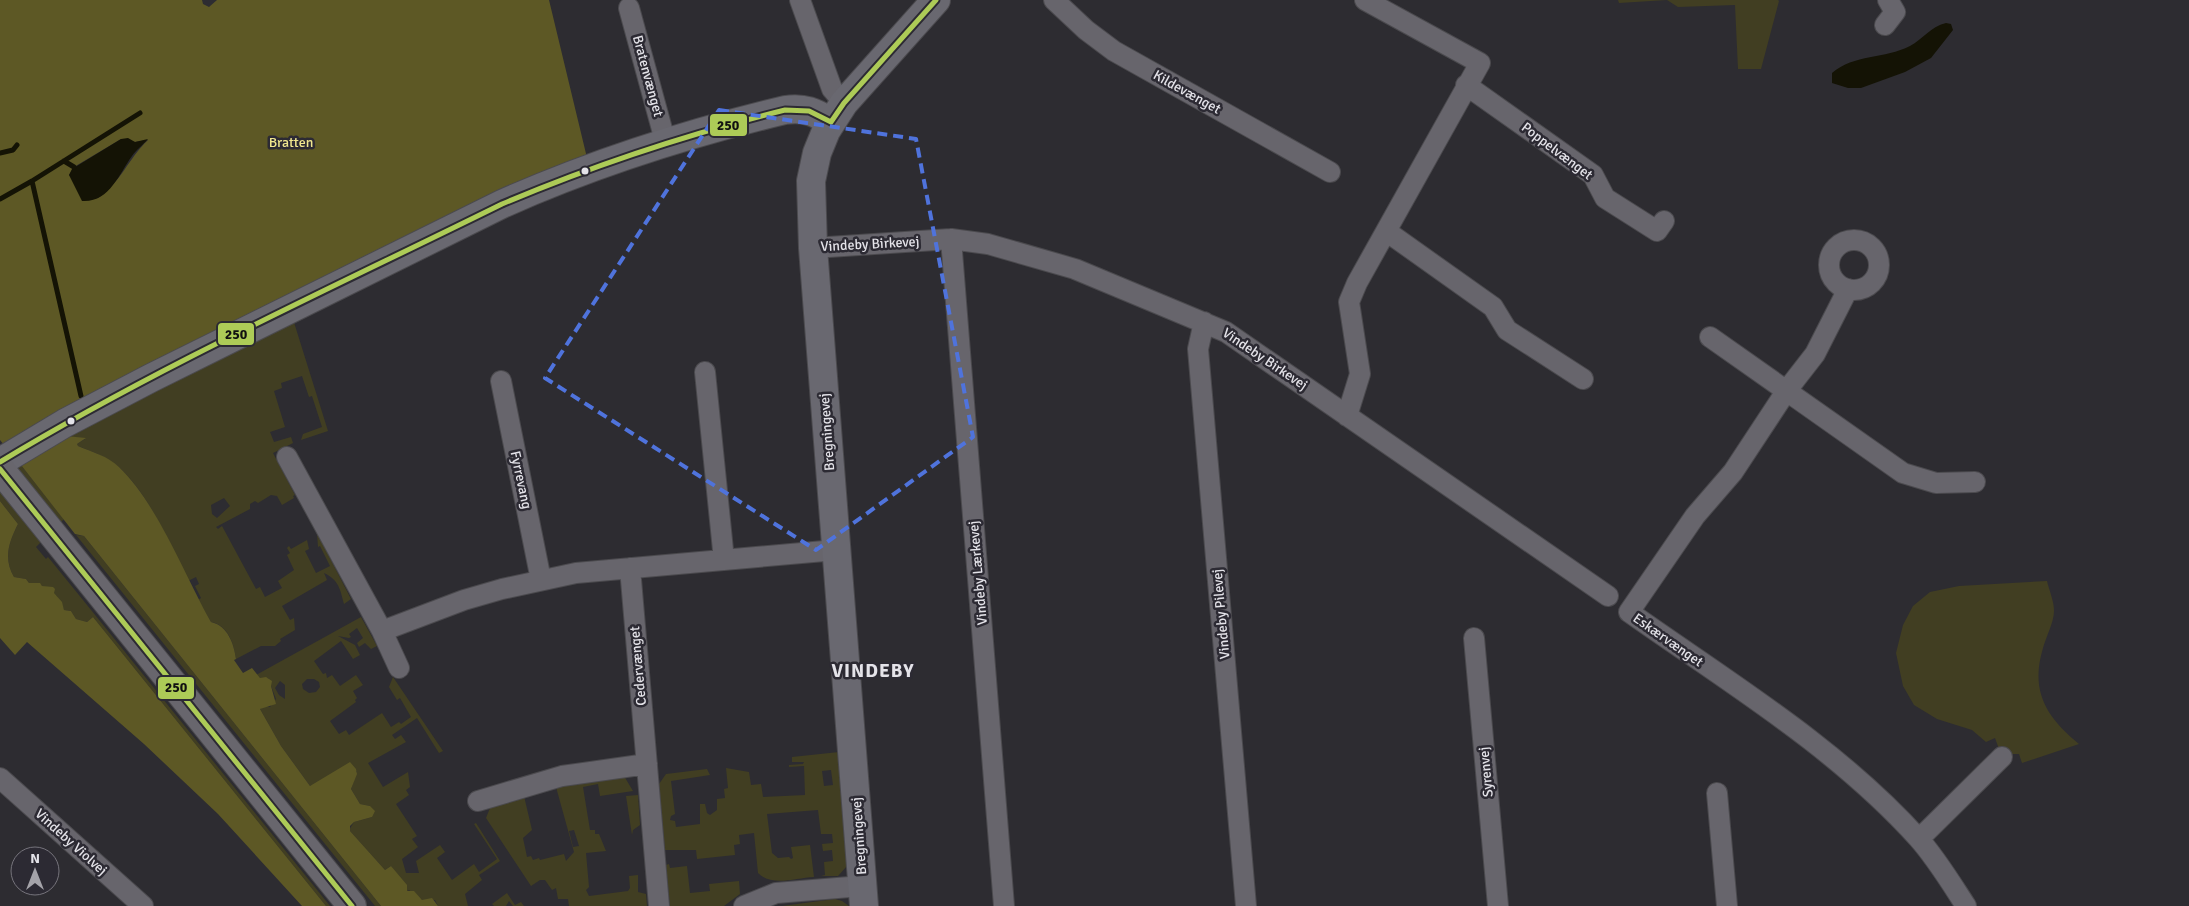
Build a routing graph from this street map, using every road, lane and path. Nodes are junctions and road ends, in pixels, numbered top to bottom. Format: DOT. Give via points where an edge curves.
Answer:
graph roads {
  1 [pos="800,0"];
  2 [pos="936,0"];
  3 [pos="1054,0"];
  4 [pos="1365,0"];
  5 [pos="1888,0"];
  6 [pos="629,8"];
  7 [pos="1885,25"];
  8 [pos="1466,85"];
  9 [pos="838,113"];
  10 [pos="666,144"];
  11 [pos="1330,172"];
  12 [pos="1664,221"];
  13 [pos="1386,232"];
  14 [pos="952,239"];
  15 [pos="813,248"];
  16 [pos="1848,289"];
  17 [pos="1204,322"];
  18 [pos="1710,337"];
  19 [pos="705,372"];
  20 [pos="1583,379"];
  21 [pos="501,381"];
  22 [pos="1787,390"];
  23 [pos="1347,416"];
  24 [pos="287,457"];
  25 [pos="0,462"];
  26 [pos="0,469"];
  27 [pos="1975,482"];
  28 [pos="836,550"];
  29 [pos="724,560"];
  30 [pos="630,568"];
  31 [pos="542,580"];
  32 [pos="1608,596"];
  33 [pos="382,631"];
  34 [pos="1474,638"];
  35 [pos="399,668"];
  36 [pos="2002,757"];
  37 [pos="647,764"];
  38 [pos="0,778"];
  39 [pos="1717,793"];
  40 [pos="478,801"];
  41 [pos="1919,839"];
  42 [pos="863,896"];
  43 [pos="142,906"];
  44 [pos="352,906"];
  45 [pos="659,906"];
  46 [pos="744,906"];
  47 [pos="1004,906"];
  48 [pos="1246,906"];
  49 [pos="1498,906"];
  50 [pos="1727,906"];
  51 [pos="1966,906"];
  1 -- 9 [label="street"];
  2 -- 9 [label="street, Bregningevej"];
  3 -- 11 [label="street, Kildevænget" via="1114,51"];
  4 -- 8 [label="street" via="1480,63"];
  5 -- 7 [label="street" via="1895,12"];
  6 -- 10 [label="street, Bratenvænget"];
  8 -- 12 [label="street, Poppelvænget" via="1593,175 1605,198 1657,232"];
  8 -- 13 [label="street"];
  9 -- 10 [label="street" via="796,108"];
  9 -- 15 [label="street, Bregningevej" via="819,147 811,181"];
  10 -- 25 [label="street" via="502,204 151,378"];
  13 -- 20 [label="street" via="1493,308 1507,330"];
  13 -- 23 [label="street" via="1349,302 1360,374"];
  14 -- 15 [label="street, Vindeby Birkevej"];
  14 -- 17 [label="street, Vindeby Birkevej" via="988,244 1066,266"];
  14 -- 47 [label="street, Vindeby Lærkevej"];
  15 -- 28 [label="street, Bregningevej"];
  16 -- 22 [label="street, Eskærvænget" via="1815,354"];
  17 -- 23 [label="street, Vindeby Birkevej" via="1240,340"];
  17 -- 48 [label="street, Vindeby Pilevej" via="1198,349"];
  18 -- 22 [label="street"];
  19 -- 29 [label="street"];
  21 -- 31 [label="street, Fyrrevang"];
  22 -- 27 [label="street" via="1903,473 1936,483"];
  22 -- 41 [label="street, Eskærvænget" via="1733,472 1695,516 1629,612 1841,765"];
  23 -- 32 [label="street, Vindeby Birkevej"];
  24 -- 33 [label="street"];
  26 -- 44 [label="main road"];
  28 -- 29 [label="street"];
  28 -- 42 [label="street, Bregningevej"];
  29 -- 30 [label="street"];
  30 -- 31 [label="street"];
  30 -- 37 [label="street, Cedervænget"];
  31 -- 33 [label="street" via="464,600"];
  33 -- 35 [label="street"];
  34 -- 49 [label="street, Syrenvej"];
  36 -- 41 [label="street"];
  37 -- 40 [label="street" via="562,776"];
  37 -- 45 [label="street, Cedervænget"];
  38 -- 43 [label="street, Vindeby Violvej"];
  39 -- 50 [label="street"];
  41 -- 51 [label="street, Eskærvænget"];
  42 -- 46 [label="street" via="776,893"];
}
